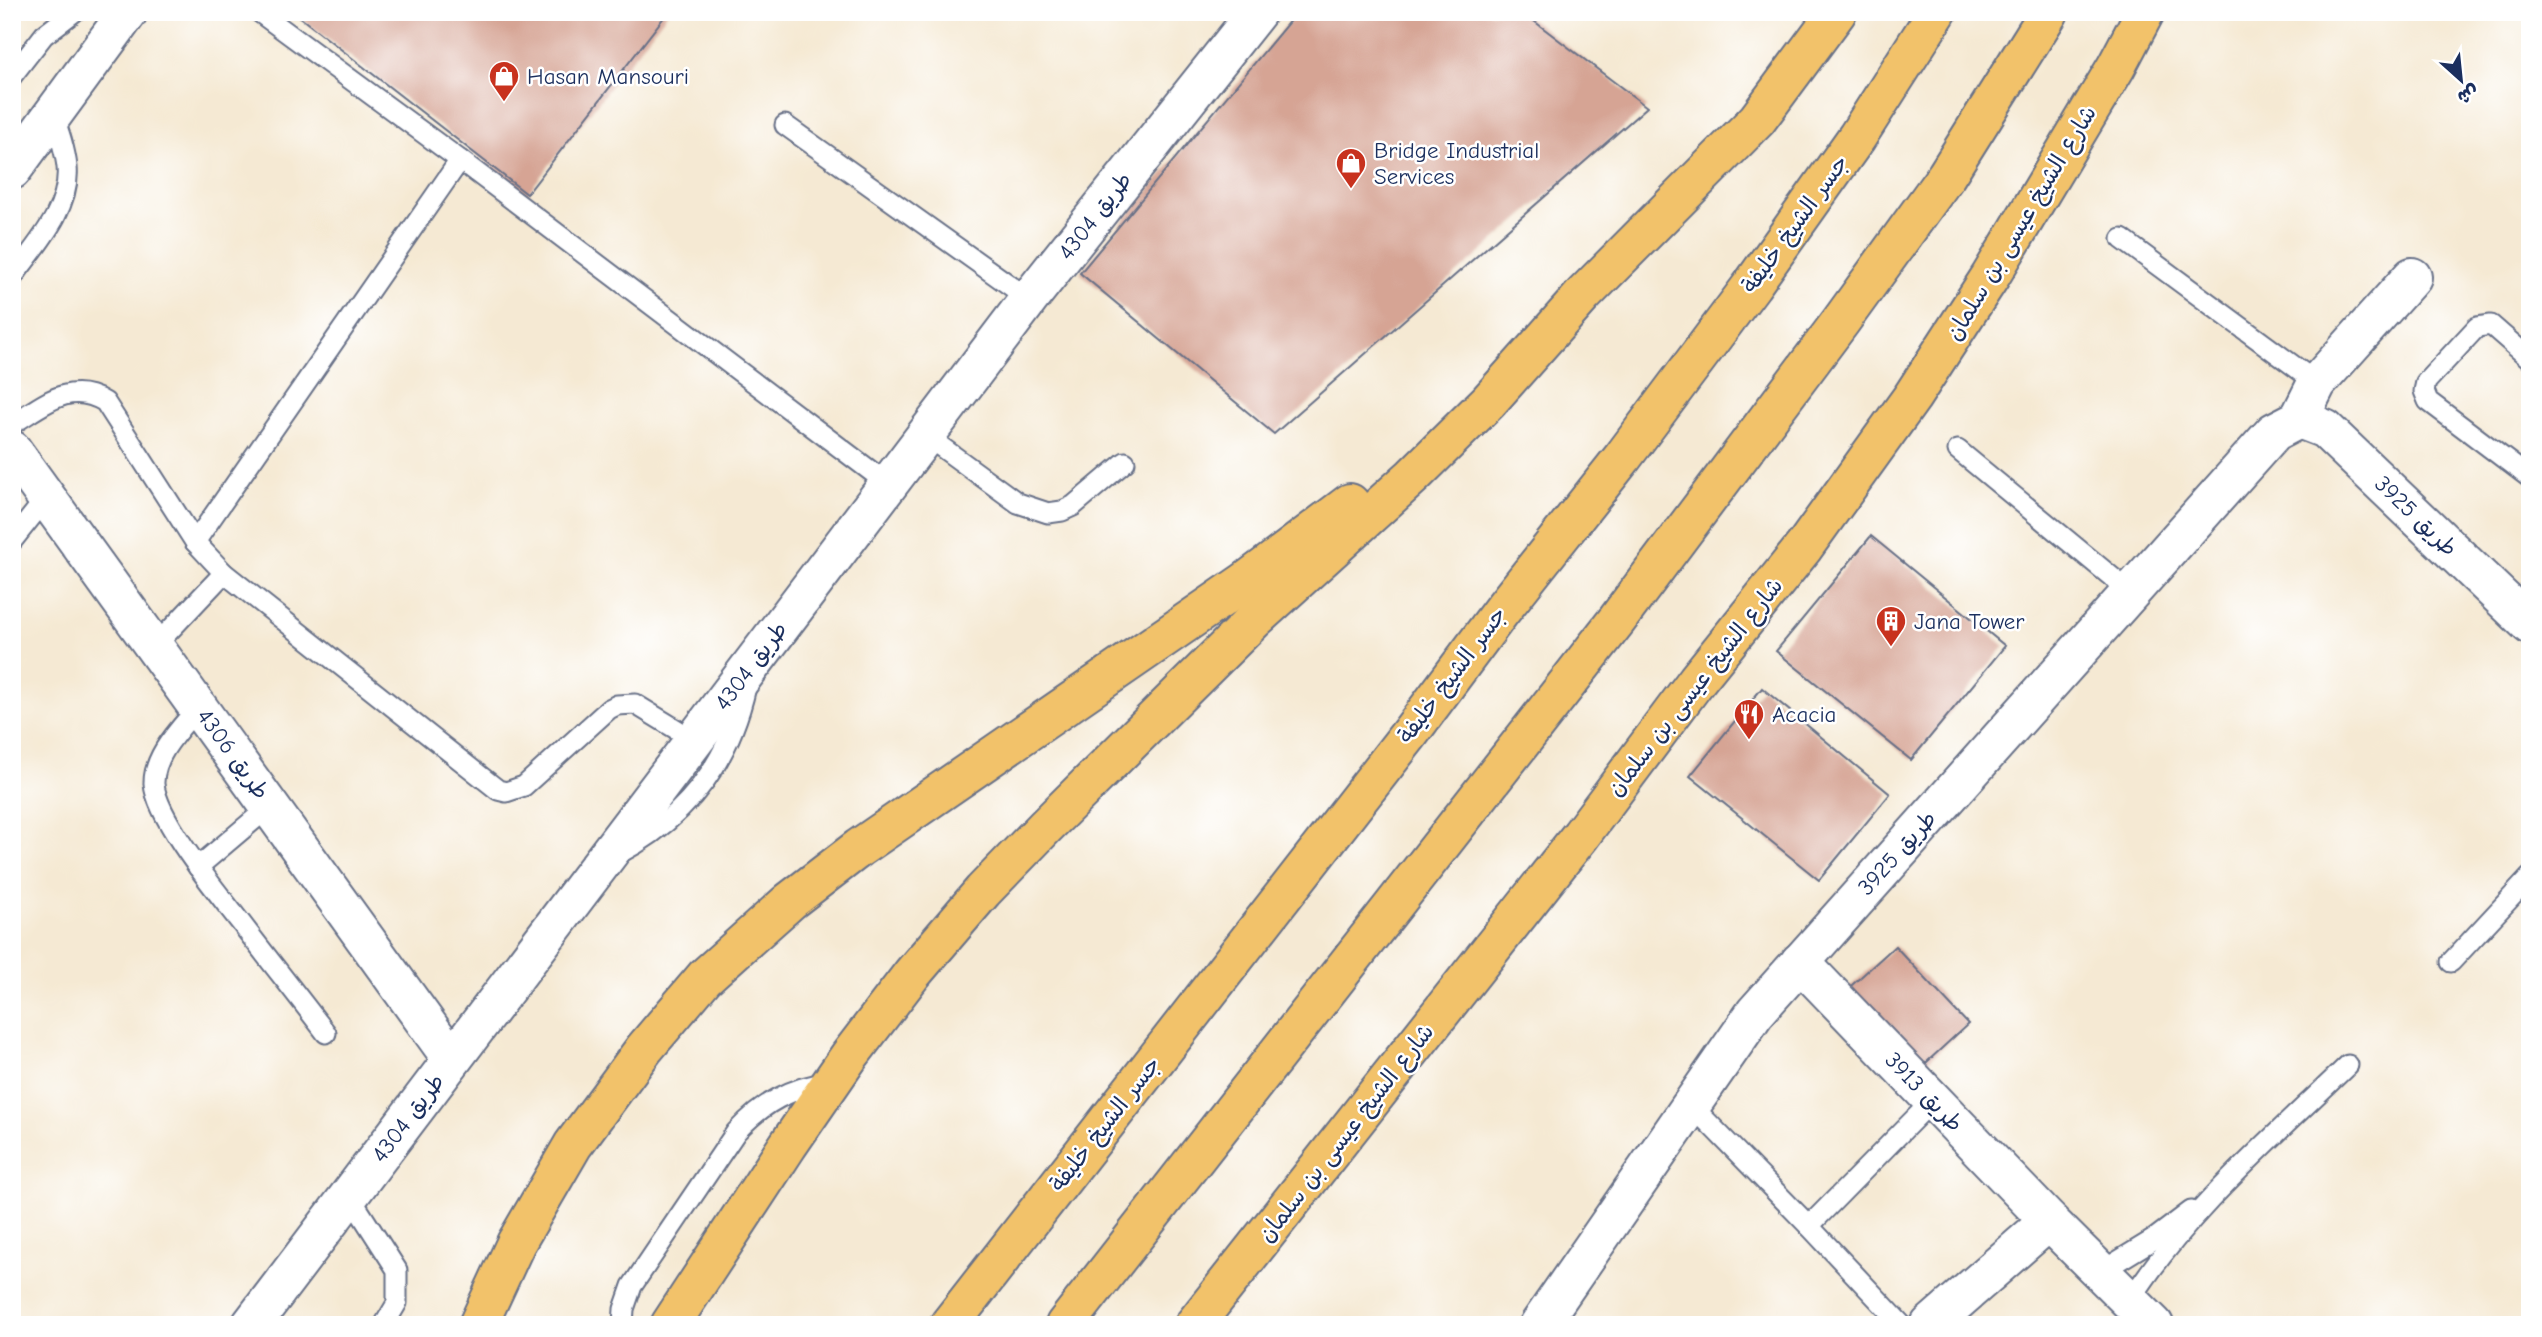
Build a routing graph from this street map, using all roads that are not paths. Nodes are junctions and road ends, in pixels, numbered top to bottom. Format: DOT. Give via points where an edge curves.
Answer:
graph roads {
  1 [pos="74,12"];
  2 [pos="128,12"];
  3 [pos="259,12"];
  4 [pos="1257,12"];
  5 [pos="1837,12"];
  6 [pos="1937,12"];
  7 [pos="2049,12"];
  8 [pos="2144,12"];
  9 [pos="2153,12"];
  10 [pos="2116,67"];
  11 [pos="12,76"];
  12 [pos="53,115"];
  13 [pos="785,125"];
  14 [pos="460,160"];
  15 [pos="12,170"];
  16 [pos="2122,239"];
  17 [pos="2412,277"];
  18 [pos="12,278"];
  19 [pos="1584,294"];
  20 [pos="1029,299"];
  21 [pos="2530,359"];
  22 [pos="2317,383"];
  23 [pos="2299,419"];
  24 [pos="12,424"];
  25 [pos="925,435"];
  26 [pos="12,450"];
  27 [pos="1958,450"];
  28 [pos="1125,462"];
  29 [pos="2530,478"];
  30 [pos="888,484"];
  31 [pos="47,498"];
  32 [pos="12,541"];
  33 [pos="195,542"];
  34 [pos="224,573"];
  35 [pos="2130,592"];
  36 [pos="2529,622"];
  37 [pos="154,647"];
  38 [pos="751,665"];
  39 [pos="198,707"];
  40 [pos="694,740"];
  41 [pos="270,806"];
  42 [pos="600,863"];
  43 [pos="198,867"];
  44 [pos="2530,877"];
  45 [pos="2451,961"];
  46 [pos="1800,962"];
  47 [pos="326,1033"];
  48 [pos="452,1059"];
  49 [pos="2348,1065"];
  50 [pos="832,1082"];
  51 [pos="1933,1100"];
  52 [pos="1691,1105"];
  53 [pos="2217,1192"];
  54 [pos="349,1195"];
  55 [pos="2049,1221"];
  56 [pos="1809,1226"];
  57 [pos="2100,1272"];
  58 [pos="2142,1313"];
  59 [pos="251,1325"];
  60 [pos="384,1325"];
  61 [pos="478,1325"];
  62 [pos="623,1325"];
  63 [pos="670,1325"];
  64 [pos="948,1325"];
  65 [pos="1065,1325"];
  66 [pos="1194,1325"];
  67 [pos="1539,1325"];
  68 [pos="1902,1325"];
  69 [pos="1930,1325"];
  1 -- 11 [label="lane" via="44,35"];
  2 -- 12 [label="street"];
  3 -- 14 [label="lane"];
  4 -- 20 [label="street, طريق 4304"];
  5 -- 19 [label="highway" via="1757,120"];
  6 -- 64 [label="highway, جسر الشيخ خليفة" via="1857,137 1623,457"];
  7 -- 65 [label="highway" via="1946,176 1617,620"];
  8 -- 10 [label="highway, شارع الشيخ عيسى بن سلمان"];
  9 -- 10 [label="highway"];
  10 -- 66 [label="highway, شارع الشيخ عيسى بن سلمان" via="1990,277 1804,547"];
  12 -- 15 [label="street"];
  12 -- 18 [label="lane" via="68,170 65,194 56,216"];
  13 -- 20 [label="lane"];
  14 -- 30 [label="lane"];
  14 -- 33 [label="lane"];
  16 -- 22 [label="lane"];
  17 -- 22 [label="street"];
  19 -- 50 [label="highway" via="1488,402 1253,621 992,882 912,974"];
  19 -- 61 [label="highway" via="1354,500 1245,582 859,848 790,901 705,978 644,1049 573,1145 516,1243"];
  20 -- 25 [label="street, طريق 4304"];
  21 -- 29 [label="lane" via="2491,325 2483,325 2426,382 2424,391 2428,401"];
  22 -- 23 [label="street"];
  23 -- 35 [label="street, طريق 3925" via="2274,432"];
  23 -- 36 [label="street, طريق 3925" via="2325,429"];
  24 -- 33 [label="lane" via="65,394 91,393 105,402"];
  25 -- 28 [label="lane" via="1018,503 1048,513 1073,506"];
  25 -- 30 [label="street, طريق 4304"];
  26 -- 31 [label="street, طريق 4306"];
  27 -- 35 [label="lane"];
  30 -- 38 [label="street, طريق 4304"];
  31 -- 32 [label="lane"];
  31 -- 37 [label="street, طريق 4306"];
  33 -- 34 [label="lane"];
  34 -- 37 [label="lane"];
  34 -- 40 [label="lane" via="498,790 524,786 617,705 635,704"];
  35 -- 46 [label="street, طريق 3925"];
  37 -- 39 [label="street, طريق 4306"];
  38 -- 40 [label="street, طريق 4304"];
  38 -- 42 [label="lane" via="740,716 718,764 686,805 647,839"];
  39 -- 41 [label="street, طريق 4306"];
  39 -- 43 [label="lane" via="158,763 154,785 164,814"];
  40 -- 42 [label="street, طريق 4304"];
  41 -- 43 [label="lane"];
  41 -- 48 [label="street, طريق 4306"];
  42 -- 48 [label="street, طريق 4304"];
  43 -- 47 [label="lane"];
  44 -- 45 [label="lane"];
  46 -- 51 [label="street, طريق 3913"];
  46 -- 52 [label="street, طريق 3925" via="1755,1013"];
  48 -- 54 [label="street, طريق 4304"];
  49 -- 53 [label="lane"];
  50 -- 62 [label="lane" via="788,1092 751,1116 736,1132 632,1286"];
  50 -- 63 [label="highway"];
  51 -- 55 [label="street, طريق 3913"];
  51 -- 56 [label="lane"];
  52 -- 56 [label="lane"];
  52 -- 67 [label="street, طريق 3925"];
  53 -- 57 [label="lane"];
  53 -- 58 [label="lane" via="2147,1274"];
  54 -- 59 [label="street, طريق 4304"];
  54 -- 60 [label="lane" via="397,1270 397,1303"];
  55 -- 57 [label="street, طريق 3913"];
  55 -- 69 [label="street"];
  56 -- 68 [label="lane"];
  57 -- 58 [label="street, طريق 3913"];
}
